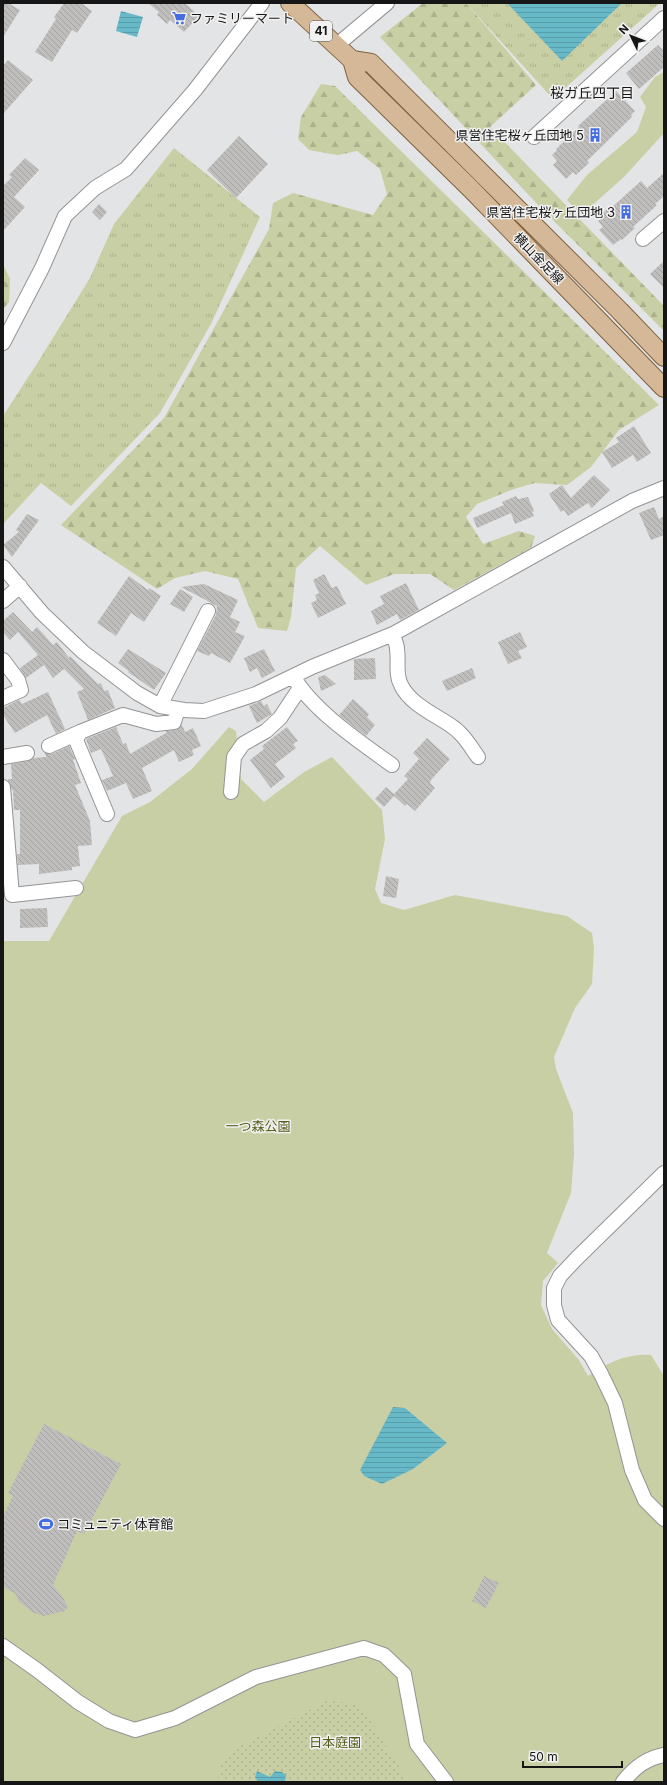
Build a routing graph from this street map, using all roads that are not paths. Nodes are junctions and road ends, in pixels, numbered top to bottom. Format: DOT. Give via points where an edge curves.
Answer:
graph roads {
  1 [pos="262,3"];
  2 [pos="290,3"];
  3 [pos="387,3"];
  4 [pos="664,18"];
  5 [pos="337,45"];
  6 [pos="352,60"];
  7 [pos="534,137"];
  8 [pos="664,221"];
  9 [pos="644,239"];
  10 [pos="3,343"];
  11 [pos="664,357"];
  12 [pos="664,388"];
  13 [pos="664,488"];
  14 [pos="3,567"];
  15 [pos="20,586"];
  16 [pos="3,601"];
  17 [pos="208,611"];
  18 [pos="393,634"];
  19 [pos="3,660"];
  20 [pos="297,682"];
  21 [pos="3,698"];
  22 [pos="160,706"];
  23 [pos="178,709"];
  24 [pos="80,732"];
  25 [pos="49,746"];
  26 [pos="27,753"];
  27 [pos="3,756"];
  28 [pos="478,757"];
  29 [pos="392,765"];
  30 [pos="3,787"];
  31 [pos="231,792"];
  32 [pos="107,814"];
  33 [pos="76,888"];
  34 [pos="664,1174"];
  35 [pos="664,1519"];
  36 [pos="3,1646"];
  37 [pos="664,1755"];
  38 [pos="446,1782"];
  39 [pos="624,1782"];
  1 -- 10 [label="street" via="195,90 126,169 95,188 65,216 42,268"];
  2 -- 5 [label="main road, 横山金足線 / 41"];
  3 -- 5 [label="street"];
  4 -- 7 [label="street"];
  5 -- 6 [label="main road, 横山金足線 / 41"];
  6 -- 11 [label="main road, 横山金足線" via="370,63"];
  6 -- 12 [label="main road, 横山金足線 / 41" via="357,77 471,189"];
  8 -- 9 [label="street"];
  13 -- 18 [label="street" via="619,508"];
  14 -- 15 [label="street"];
  15 -- 16 [label="street"];
  15 -- 22 [label="street" via="42,613 83,652 137,693"];
  17 -- 22 [label="street"];
  18 -- 20 [label="street"];
  18 -- 28 [label="street" via="401,685 411,698 463,735"];
  19 -- 21 [label="street" via="18,680 20,690"];
  20 -- 23 [label="street" via="204,711"];
  20 -- 29 [label="street" via="345,731"];
  20 -- 31 [label="street" via="280,718 266,731 243,744 234,757"];
  22 -- 23 [label="street"];
  23 -- 24 [label="street" via="174,722 156,724 123,715"];
  24 -- 25 [label="street"];
  24 -- 32 [label="street" via="76,740"];
  26 -- 27 [label="street"];
  30 -- 33 [label="street" via="12,895"];
  34 -- 35 [label="street" via="577,1258 560,1276 554,1288 554,1305 558,1320 591,1356 601,1374 615,1403 632,1470 645,1500"];
  36 -- 38 [label="street" via="78,1702 108,1721 135,1730 175,1718 256,1677 364,1648 384,1655 404,1674 417,1744"];
  37 -- 39 [label="street" via="644,1762 632,1771"];
}
